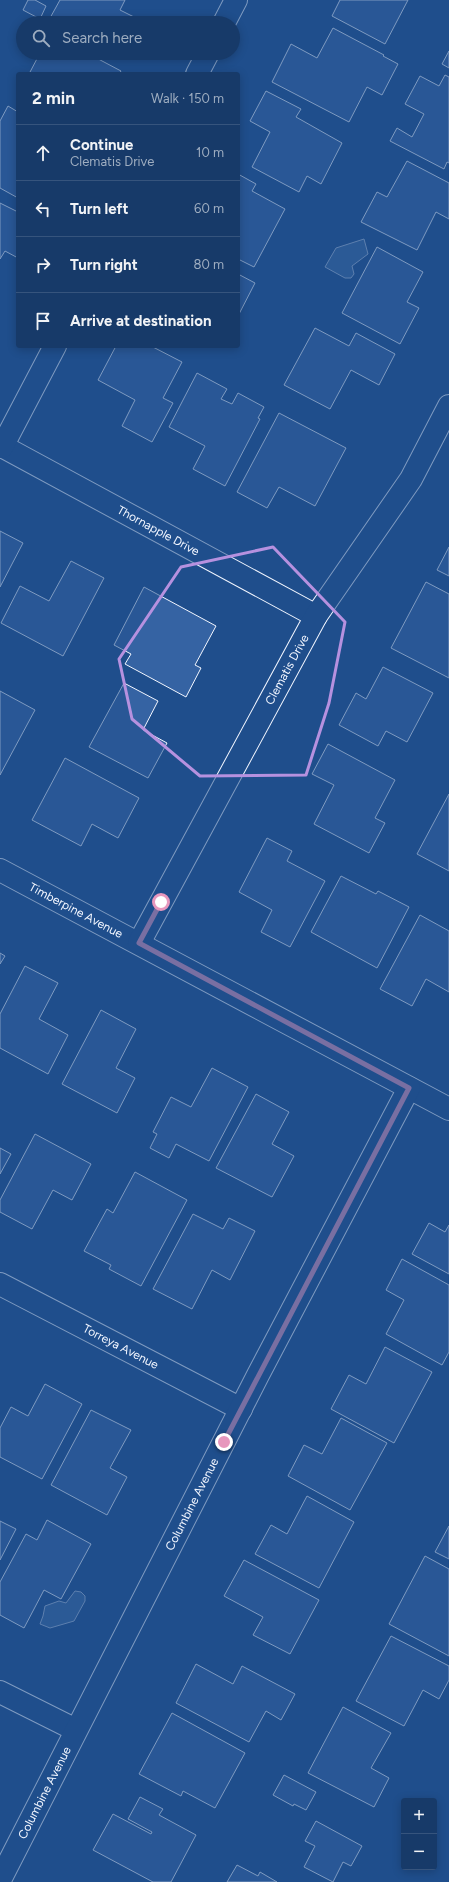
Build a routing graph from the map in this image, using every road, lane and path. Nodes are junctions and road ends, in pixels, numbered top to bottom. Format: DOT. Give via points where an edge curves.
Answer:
graph roads {
  1 [pos="236,0"];
  2 [pos="228,16"];
  3 [pos="204,60"];
  4 [pos="198,72"];
  5 [pos="54,348"];
  6 [pos="449,406"];
  7 [pos="1,446"];
  8 [pos="316,616"];
  9 [pos="0,870"];
  10 [pos="139,943"];
  11 [pos="409,1088"];
  12 [pos="449,1109"];
  13 [pos="0,1284"];
  14 [pos="240,1409"];
  15 [pos="0,1692"];
  16 [pos="76,1730"];
  17 [pos="0,1880"];
  1 -- 2 [label="street"];
  3 -- 4 [label="street"];
  5 -- 7 [label="street"];
  6 -- 8 [label="street, Clematis Drive" via="411,479"];
  7 -- 8 [label="street, Thornapple Drive"];
  8 -- 10 [label="street, Clematis Drive"];
  9 -- 10 [label="street, Timberpine Avenue"];
  10 -- 11 [label="street, Timberpine Avenue"];
  11 -- 12 [label="street, Timberpine Avenue"];
  11 -- 14 [label="street, Columbine Avenue"];
  13 -- 14 [label="street, Torreya Avenue"];
  14 -- 16 [label="street, Columbine Avenue"];
  15 -- 16 [label="street"];
  16 -- 17 [label="street, Columbine Avenue"];
}
